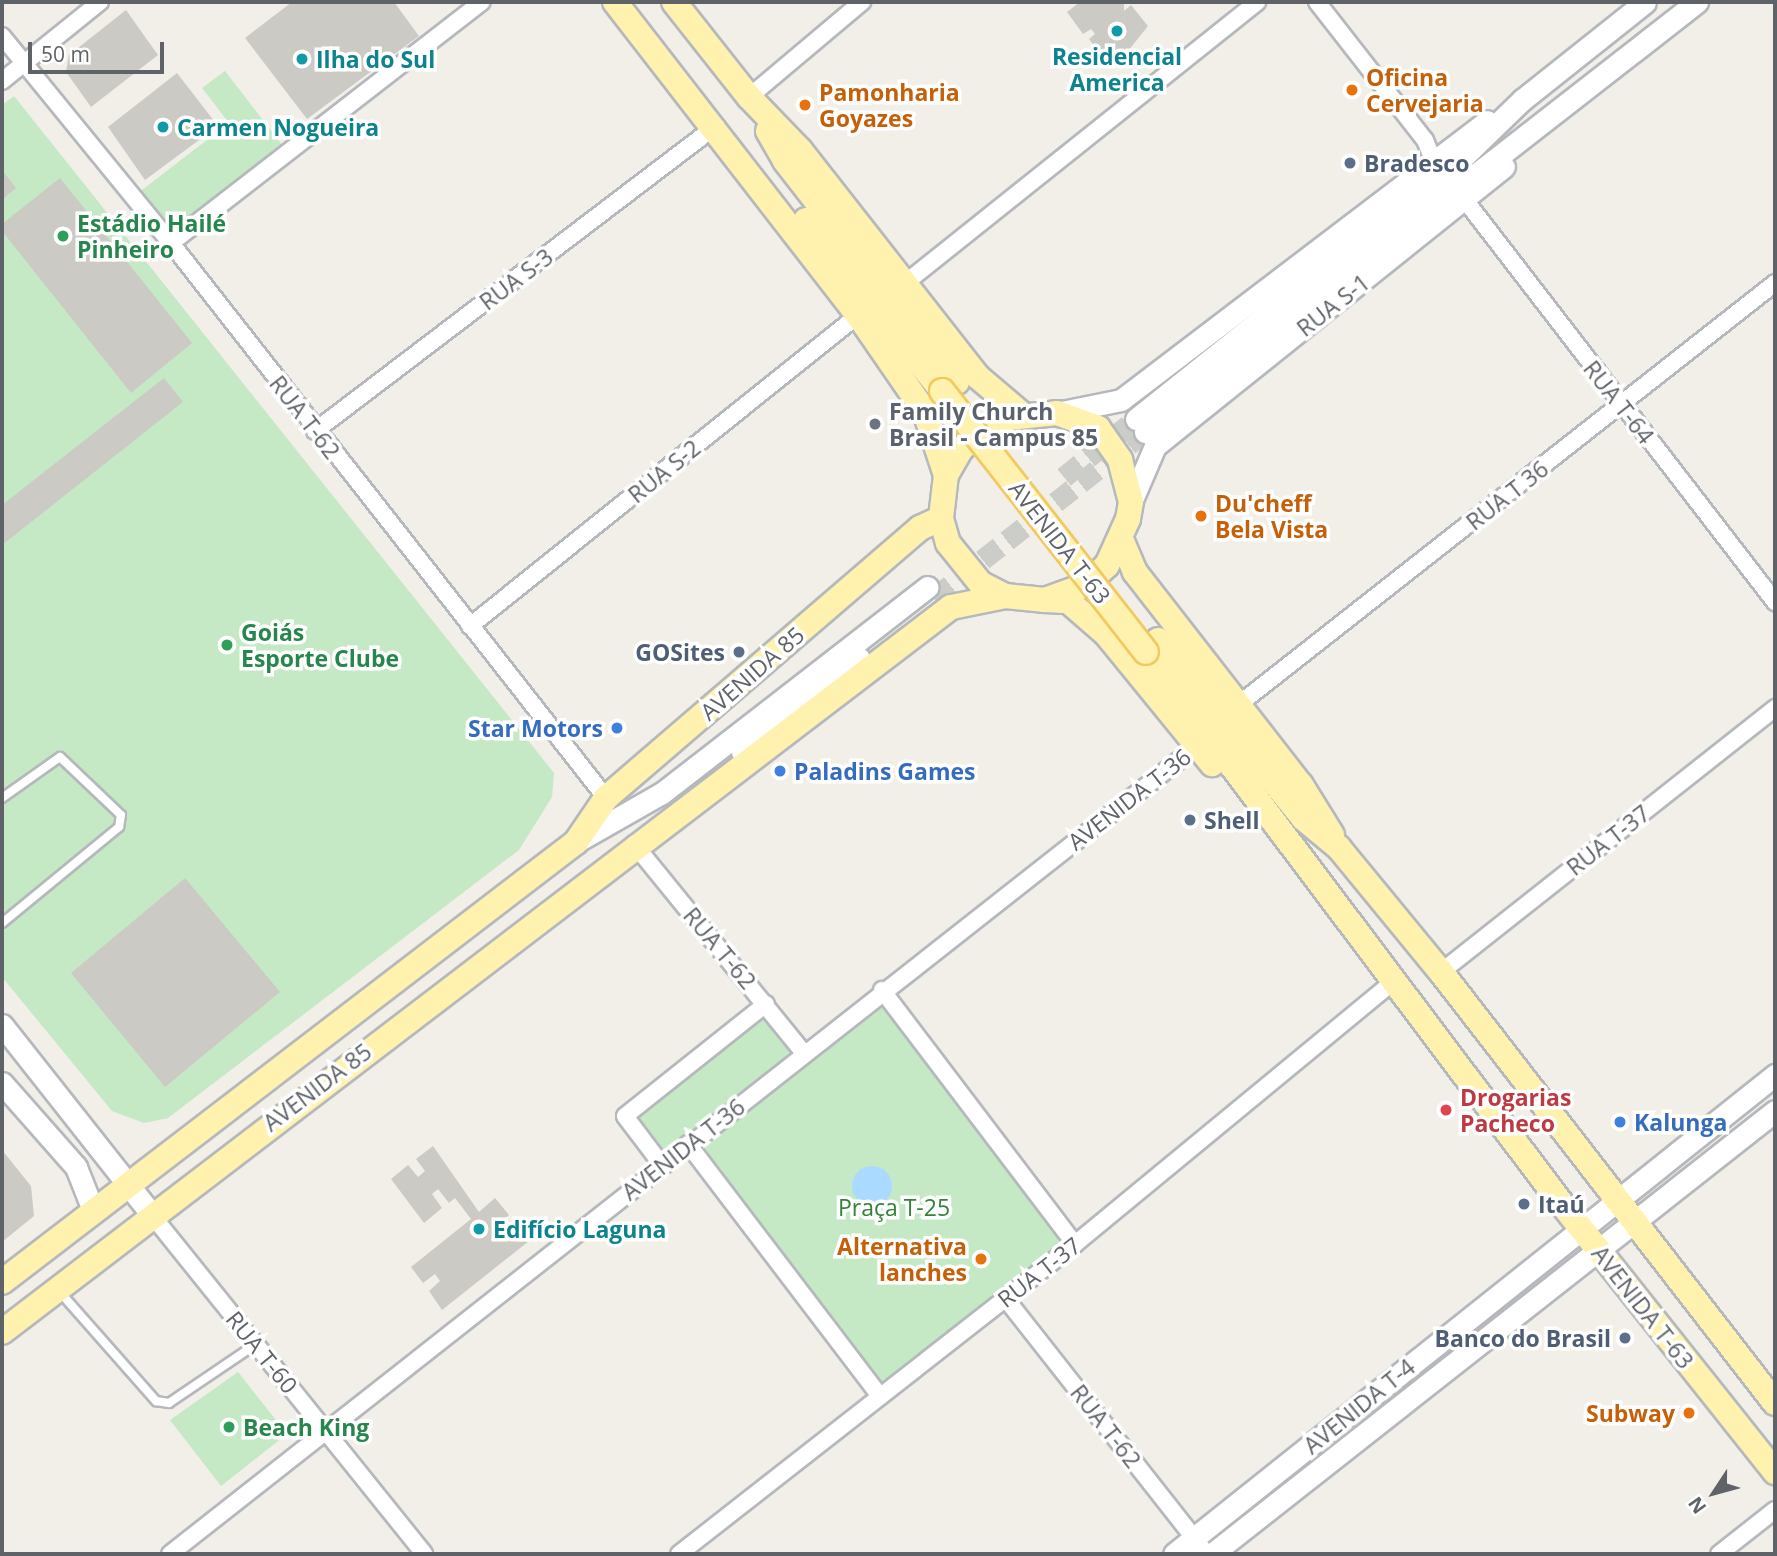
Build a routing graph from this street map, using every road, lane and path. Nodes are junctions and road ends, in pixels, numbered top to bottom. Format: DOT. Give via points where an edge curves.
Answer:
graph roads {
  1 [pos="100,2"];
  2 [pos="482,2"];
  3 [pos="615,2"];
  4 [pos="674,2"];
  5 [pos="862,2"];
  6 [pos="1257,2"];
  7 [pos="1317,2"];
  8 [pos="1645,2"];
  9 [pos="1696,2"];
  10 [pos="2,36"];
  11 [pos="23,64"];
  12 [pos="2,81"];
  13 [pos="749,97"];
  14 [pos="1522,100"];
  15 [pos="1553,118"];
  16 [pos="716,126"];
  17 [pos="1433,160"];
  18 [pos="1465,200"];
  19 [pos="171,243"];
  20 [pos="1775,283"];
  21 [pos="904,284"];
  22 [pos="858,316"];
  23 [pos="949,387"];
  24 [pos="1620,406"];
  25 [pos="1057,413"];
  26 [pos="1023,415"];
  27 [pos="315,431"];
  28 [pos="946,475"];
  29 [pos="1131,502"];
  30 [pos="941,518"];
  31 [pos="1121,539"];
  32 [pos="1005,596"];
  33 [pos="1045,600"];
  34 [pos="1775,602"];
  35 [pos="470,626"];
  36 [pos="1152,646"];
  37 [pos="1238,705"];
  38 [pos="1775,708"];
  39 [pos="1197,746"];
  40 [pos="2,798"];
  41 [pos="606,798"];
  42 [pos="576,842"];
  43 [pos="634,844"];
  44 [pos="1339,848"];
  45 [pos="1334,907"];
  46 [pos="2,923"];
  47 [pos="1441,972"];
  48 [pos="1393,982"];
  49 [pos="882,990"];
  50 [pos="766,1004"];
  51 [pos="2,1025"];
  52 [pos="804,1053"];
  53 [pos="1775,1075"];
  54 [pos="2,1083"];
  55 [pos="1775,1111"];
  56 [pos="688,1144"];
  57 [pos="662,1165"];
  58 [pos="126,1182"];
  59 [pos="1616,1201"];
  60 [pos="93,1210"];
  61 [pos="151,1214"];
  62 [pos="1633,1224"];
  63 [pos="1581,1228"];
  64 [pos="1075,1244"];
  65 [pos="1600,1252"];
  66 [pos="2,1282"];
  67 [pos="57,1289"];
  68 [pos="1006,1298"];
  69 [pos="2,1332"];
  70 [pos="256,1344"];
  71 [pos="880,1396"];
  72 [pos="1775,1403"];
  73 [pos="326,1431"];
  74 [pos="1775,1472"];
  75 [pos="1775,1510"];
  76 [pos="1204,1549"];
  77 [pos="170,1554"];
  78 [pos="424,1554"];
  79 [pos="679,1554"];
  80 [pos="1174,1554"];
  81 [pos="1718,1554"];
  1 -- 11 [label="street"];
  2 -- 19 [label="street"];
  3 -- 16 [label="main road, AVENIDA T-63"];
  4 -- 13 [label="main road, AVENIDA T-63"];
  5 -- 13 [label="street"];
  6 -- 21 [label="street"];
  7 -- 17 [label="street" via="1425,140"];
  8 -- 14 [label="main road, RUA S-1"];
  9 -- 15 [label="main road, RUA S-1"];
  10 -- 11 [label="street, RUA T-62"];
  11 -- 12 [label="street"];
  11 -- 19 [label="street, RUA T-62"];
  13 -- 21 [label="main road, AVENIDA T-63" via="800,150"];
  13 -- 23 [label="main road, AVENIDA T-63" via="785,161"];
  14 -- 15 [label="main road, RUA S-1" via="1459,161 1140,426 1454,187"];
  14 -- 17 [label="main road, RUA S-1"];
  15 -- 18 [label="main road, RUA S-1"];
  16 -- 22 [label="main road, AVENIDA T-63"];
  16 -- 23 [label="main road, AVENIDA T-63" via="758,160"];
  16 -- 27 [label="street, RUA S-3"];
  17 -- 25 [label="main road, RUA S-1" via="1121,400"];
  18 -- 24 [label="street, RUA T-64"];
  18 -- 29 [label="main road, RUA S-1" via="1154,446"];
  19 -- 27 [label="street, RUA T-62"];
  20 -- 24 [label="street, RUA T 36"];
  21 -- 26 [label="main road, AVENIDA T-63" via="978,377"];
  22 -- 28 [label="main road, AVENIDA T-63" via="926,412"];
  22 -- 35 [label="street, RUA S-2"];
  23 -- 36 [label="main road, AVENIDA T-63, bridge"];
  24 -- 34 [label="street, RUA T-64"];
  24 -- 37 [label="street, RUA T 36"];
  25 -- 26 [label="main road"];
  25 -- 29 [label="main road" via="1098,428 1120,460"];
  26 -- 28 [label="main road" via="982,430 961,449"];
  27 -- 35 [label="street, RUA T-62"];
  28 -- 30 [label="main road"];
  29 -- 31 [label="main road"];
  30 -- 32 [label="main road" via="962,566"];
  30 -- 41 [label="main road, AVENIDA 85" via="920,528"];
  31 -- 33 [label="main road" via="1107,565 1086,585"];
  31 -- 37 [label="main road, AVENIDA T-63" via="1135,572"];
  32 -- 33 [label="main road"];
  32 -- 43 [label="main road, AVENIDA 85" via="951,607 680,818"];
  33 -- 39 [label="main road, AVENIDA T-63" via="1068,601 1080,608"];
  35 -- 41 [label="street, RUA T-62"];
  36 -- 44 [label="main road, AVENIDA T-63" via="1303,818"];
  36 -- 45 [label="main road, AVENIDA T-63" via="1302,853"];
  37 -- 44 [label="main road, AVENIDA T-63" via="1301,785"];
  38 -- 47 [label="street, RUA T-37"];
  39 -- 45 [label="main road, AVENIDA T-63" via="1290,862"];
  39 -- 49 [label="street, AVENIDA T-36"];
  40 -- 46 [label="lane" via="60,757 121,815 120,827"];
  41 -- 42 [label="main road, AVENIDA 85"];
  42 -- 43 [label="main road, AVENIDA 85" via="662,793 931,592"];
  42 -- 58 [label="main road, AVENIDA 85"];
  43 -- 50 [label="street, RUA T-62"];
  43 -- 61 [label="main road, AVENIDA 85"];
  44 -- 47 [label="main road, AVENIDA T-63"];
  45 -- 48 [label="main road, AVENIDA T-63"];
  47 -- 59 [label="main road, AVENIDA T-63"];
  48 -- 63 [label="main road, AVENIDA T-63"];
  48 -- 64 [label="street, RUA T-37"];
  49 -- 52 [label="street, AVENIDA T-36"];
  49 -- 64 [label="street"];
  50 -- 52 [label="street, RUA T-62"];
  50 -- 57 [label="street" via="625,1116"];
  51 -- 58 [label="main road, RUA T-60"];
  52 -- 56 [label="street, AVENIDA T-36"];
  53 -- 59 [label="main road, AVENIDA T-4"];
  54 -- 60 [label="main road" via="76,1167"];
  55 -- 62 [label="main road, AVENIDA T-4"];
  56 -- 57 [label="street, AVENIDA T-36"];
  56 -- 71 [label="street"];
  57 -- 73 [label="street, AVENIDA T-36"];
  58 -- 60 [label="main road, AVENIDA 85"];
  58 -- 61 [label="main road, RUA T-60"];
  59 -- 62 [label="main road, AVENIDA T-63"];
  59 -- 63 [label="main road, AVENIDA T-4"];
  60 -- 66 [label="main road, AVENIDA 85"];
  61 -- 67 [label="main road, AVENIDA 85"];
  61 -- 70 [label="street, RUA T-60"];
  62 -- 65 [label="main road, AVENIDA T-4"];
  62 -- 72 [label="main road, AVENIDA T-63"];
  63 -- 65 [label="main road, AVENIDA T-63"];
  63 -- 76 [label="main road, AVENIDA T-4"];
  64 -- 68 [label="street, RUA T-37"];
  65 -- 74 [label="main road, AVENIDA T-63"];
  65 -- 76 [label="main road, AVENIDA T-4"];
  67 -- 69 [label="main road, AVENIDA 85"];
  67 -- 70 [label="lane" via="156,1401 169,1403"];
  68 -- 71 [label="street, RUA T-37"];
  68 -- 76 [label="street, RUA T-62"];
  70 -- 73 [label="street, RUA T-60"];
  71 -- 79 [label="street, RUA T-37"];
  73 -- 77 [label="street, AVENIDA T-36"];
  73 -- 78 [label="street, RUA T-60"];
  75 -- 81 [label="street"];
  76 -- 80 [label="main road, AVENIDA T-4"];
}
